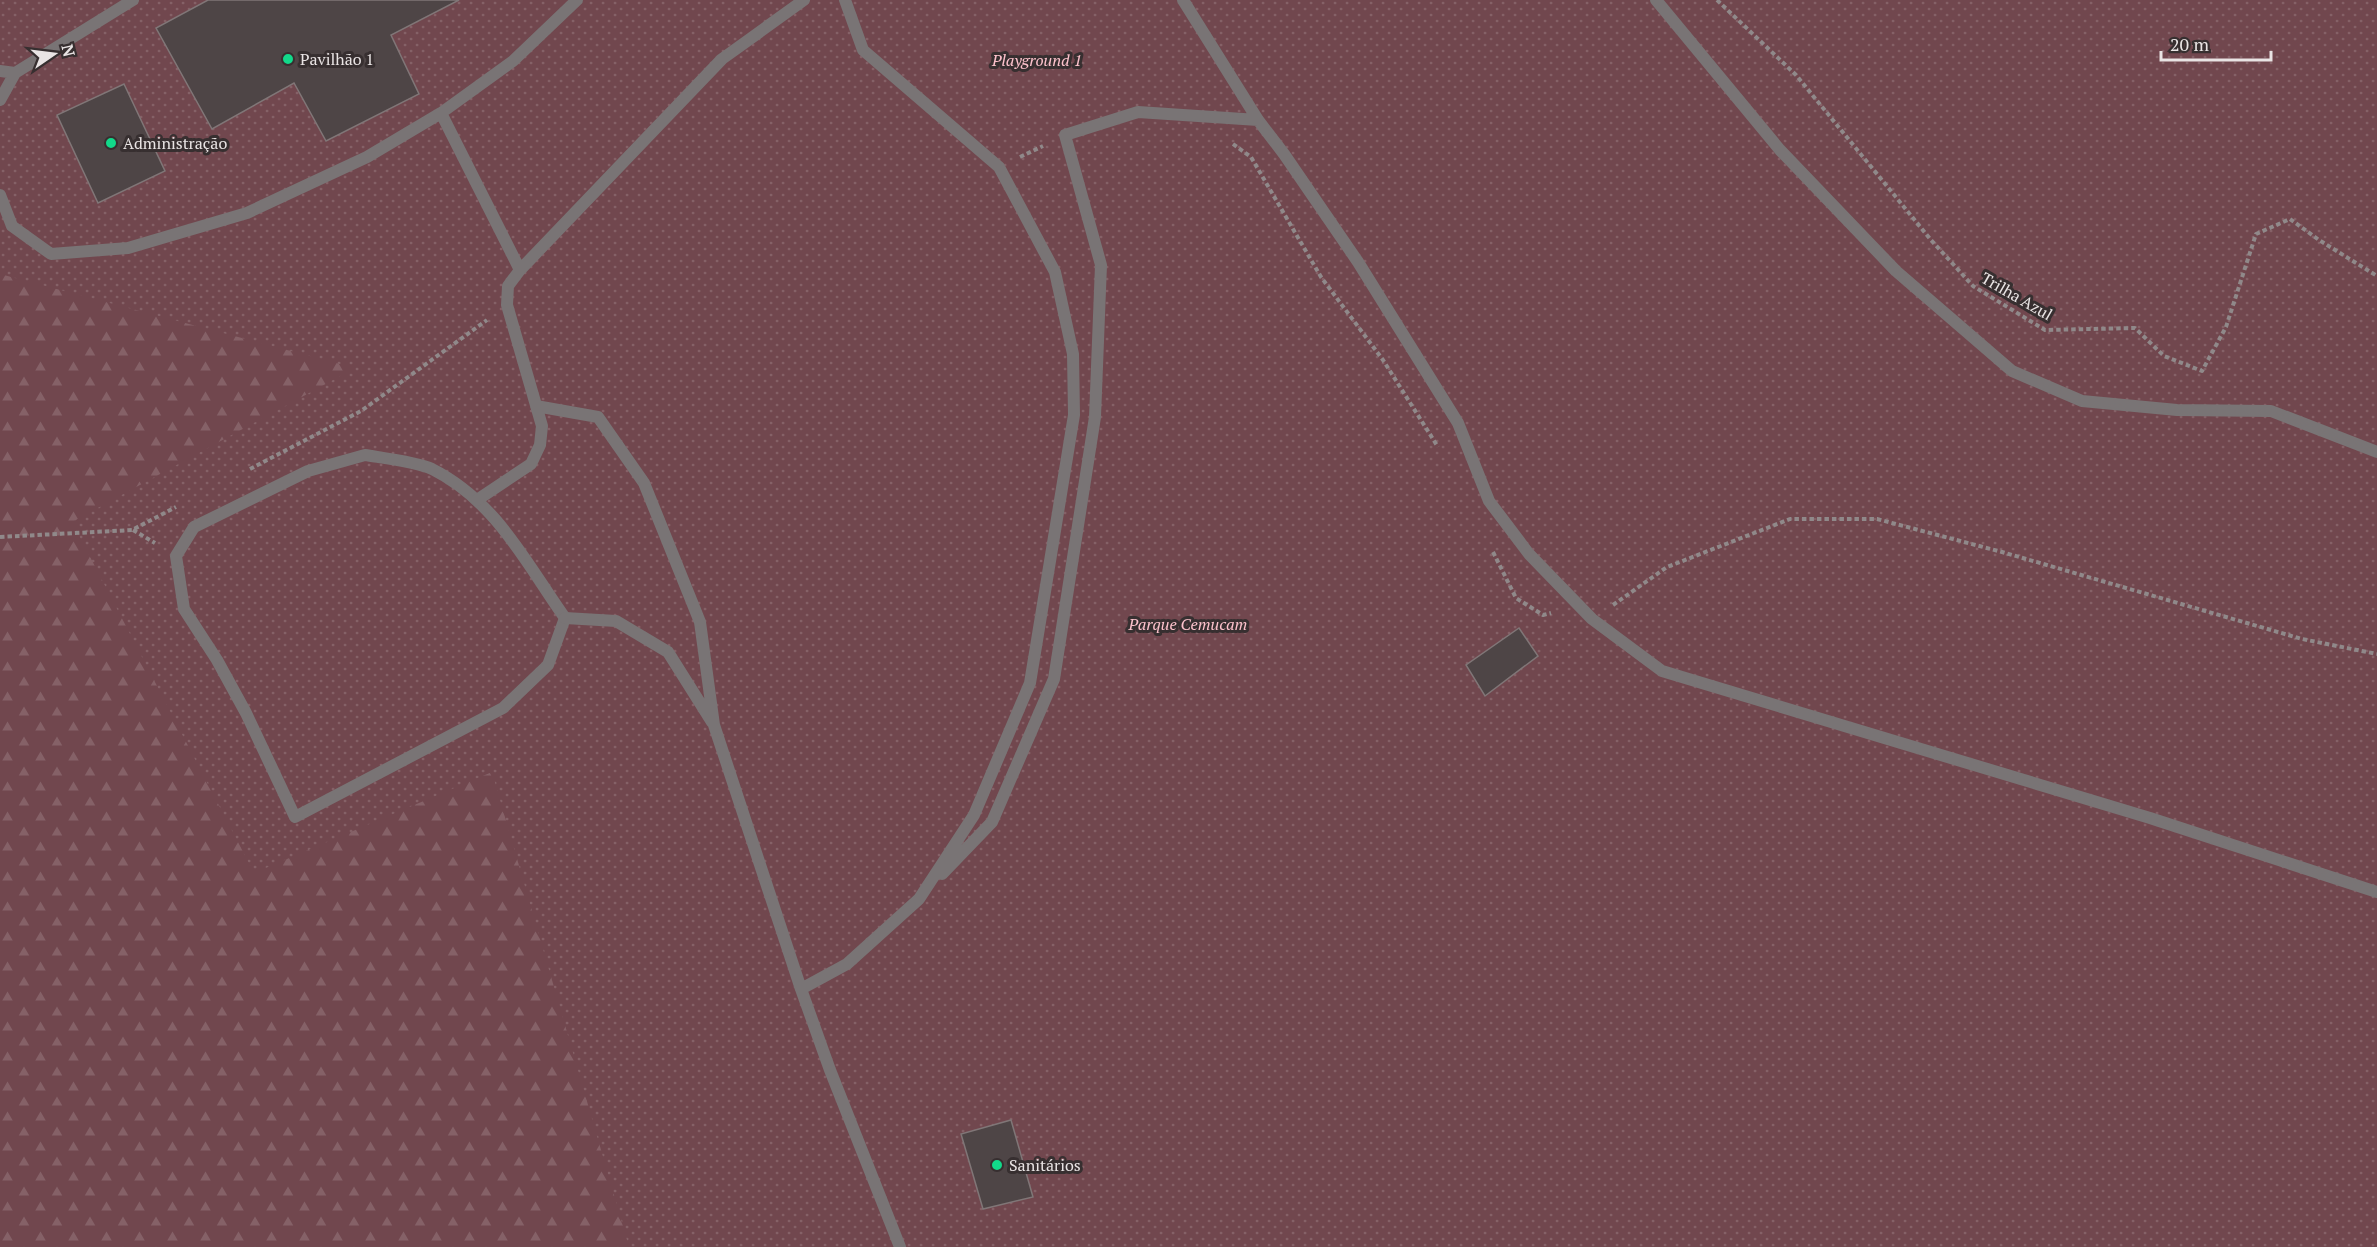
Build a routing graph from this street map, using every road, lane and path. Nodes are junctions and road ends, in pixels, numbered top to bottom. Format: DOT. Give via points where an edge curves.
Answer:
graph roads {
  1 [pos="133,0"];
  2 [pos="577,0"];
  3 [pos="804,0"];
  4 [pos="845,0"];
  5 [pos="1184,0"];
  6 [pos="1656,0"];
  7 [pos="1717,0"];
  8 [pos="0,71"];
  9 [pos="15,73"];
  10 [pos="0,100"];
  11 [pos="441,113"];
  12 [pos="1258,120"];
  13 [pos="1065,135"];
  14 [pos="1233,143"];
  15 [pos="999,167"];
  16 [pos="0,195"];
  17 [pos="520,270"];
  18 [pos="2377,276"];
  19 [pos="507,305"];
  20 [pos="536,406"];
  21 [pos="2377,452"];
  22 [pos="1442,454"];
  23 [pos="247,470"];
  24 [pos="477,500"];
  25 [pos="184,503"];
  26 [pos="0,537"];
  27 [pos="1490,545"];
  28 [pos="1581,607"];
  29 [pos="565,618"];
  30 [pos="1592,619"];
  31 [pos="2377,654"];
  32 [pos="714,725"];
  33 [pos="2377,892"];
  34 [pos="919,899"];
  35 [pos="801,989"];
  36 [pos="900,1247"];
  1 -- 9 [label="street"];
  2 -- 11 [label="street" via="513,61"];
  3 -- 17 [label="street" via="722,59"];
  4 -- 15 [label="street" via="863,50"];
  5 -- 12 [label="street"];
  6 -- 21 [label="street" via="1780,150 1871,245 2012,371 2082,401 2176,410 2271,411"];
  7 -- 18 [label="path, Trilha Azul" via="1796,75 1973,286 2045,330 2135,328 2164,356 2202,371 2226,327 2256,234 2290,219"];
  8 -- 9 [label="street"];
  9 -- 10 [label="street"];
  11 -- 16 [label="street" via="367,157 247,213 128,248 51,254 12,226"];
  11 -- 17 [label="street"];
  12 -- 13 [label="street" via="1138,112"];
  12 -- 28 [label="street" via="1358,262 1458,423 1489,501 1529,555"];
  13 -- 15 [label="path"];
  13 -- 34 [label="street" via="1101,265 1095,417 1054,679 992,822"];
  14 -- 22 [label="path" via="1251,157 1321,277 1383,360"];
  15 -- 34 [label="street" via="1055,272 1073,354 1074,415 1030,683 975,815"];
  17 -- 19 [label="street" via="508,286"];
  19 -- 20 [label="street"];
  19 -- 23 [label="path" via="361,411"];
  20 -- 24 [label="street" via="542,426 540,445 531,464"];
  20 -- 32 [label="street" via="598,417 644,483 700,622"];
  24 -- 29 [label="street" via="508,533"];
  24 -- 29 [label="street" via="431,469 365,454 308,471 194,527 176,556 184,609 218,660 295,817 503,708 548,665"];
  25 -- 26 [label="path" via="132,530"];
  27 -- 28 [label="path" via="1516,598 1543,615"];
  28 -- 30 [label="street"];
  29 -- 32 [label="street" via="615,621 668,652"];
  30 -- 31 [label="path" via="1667,567 1790,519 1877,519 2302,639"];
  30 -- 33 [label="street" via="1662,671 2139,815"];
  32 -- 35 [label="street"];
  34 -- 35 [label="street" via="847,964"];
  35 -- 36 [label="street"];
}
